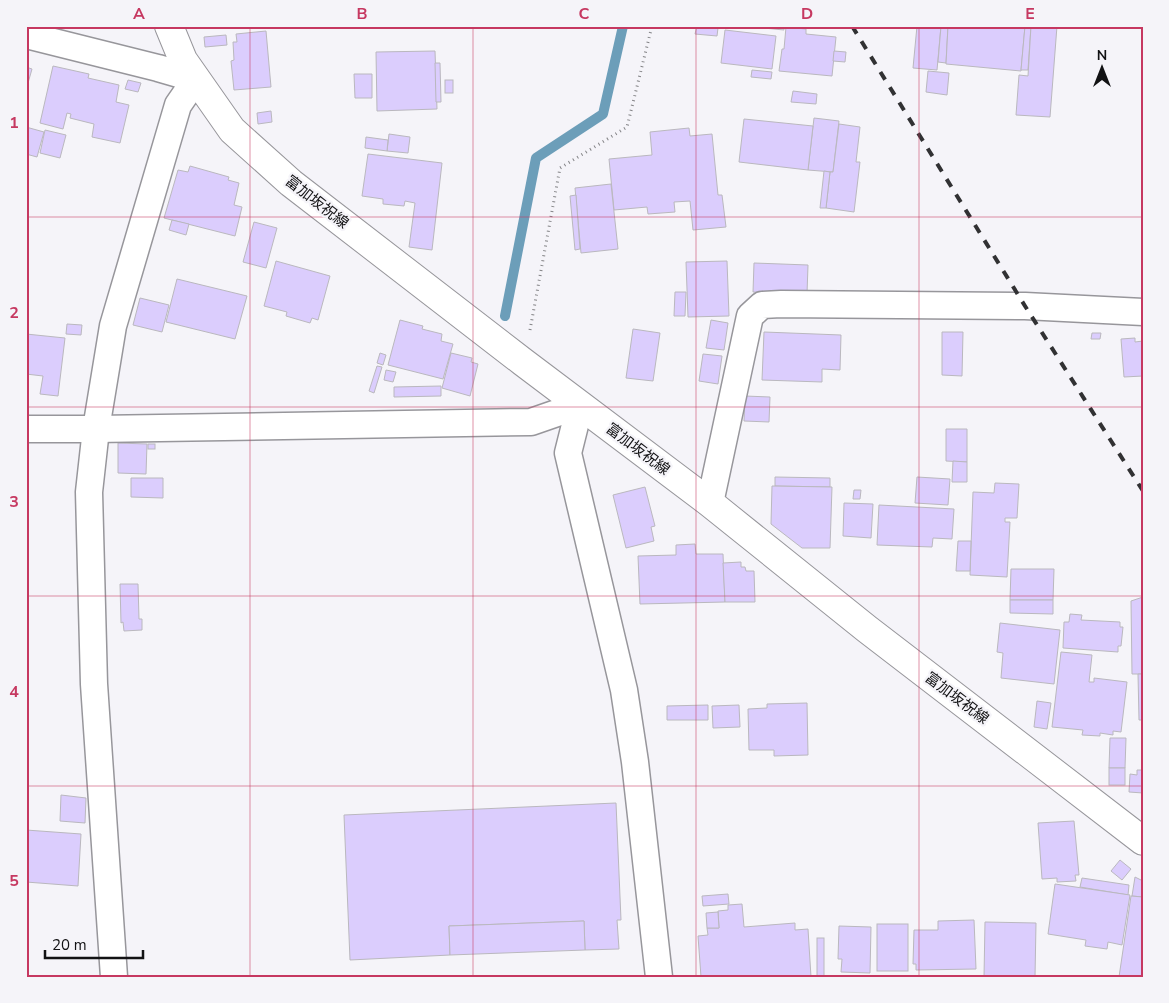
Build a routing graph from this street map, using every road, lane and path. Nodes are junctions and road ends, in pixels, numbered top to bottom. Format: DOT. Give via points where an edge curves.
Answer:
graph roads {
  1 [pos="168,26"];
  2 [pos="652,26"];
  3 [pos="26,35"];
  4 [pos="196,79"];
  5 [pos="1143,312"];
  6 [pos="524,362"];
  7 [pos="580,405"];
  8 [pos="26,429"];
  9 [pos="96,429"];
  10 [pos="710,503"];
  11 [pos="1143,841"];
  12 [pos="114,977"];
  13 [pos="659,977"];
  1 -- 4 [label="main road, 富加坂祝線" via="183,60"];
  2 -- 6 [label="path" via="627,127 560,168"];
  3 -- 4 [label="street"];
  4 -- 6 [label="main road, 富加坂祝線" via="232,130 291,183"];
  4 -- 9 [label="street" via="178,105 116,317"];
  5 -- 10 [label="street" via="1025,306 762,305 750,316"];
  6 -- 7 [label="main road, 富加坂祝線"];
  7 -- 9 [label="street" via="531,422"];
  7 -- 10 [label="main road, 富加坂祝線"];
  7 -- 13 [label="street" via="568,453 624,690"];
  8 -- 9 [label="street"];
  9 -- 12 [label="street" via="89,492 94,684"];
  10 -- 11 [label="main road, 富加坂祝線" via="867,629"];
}
